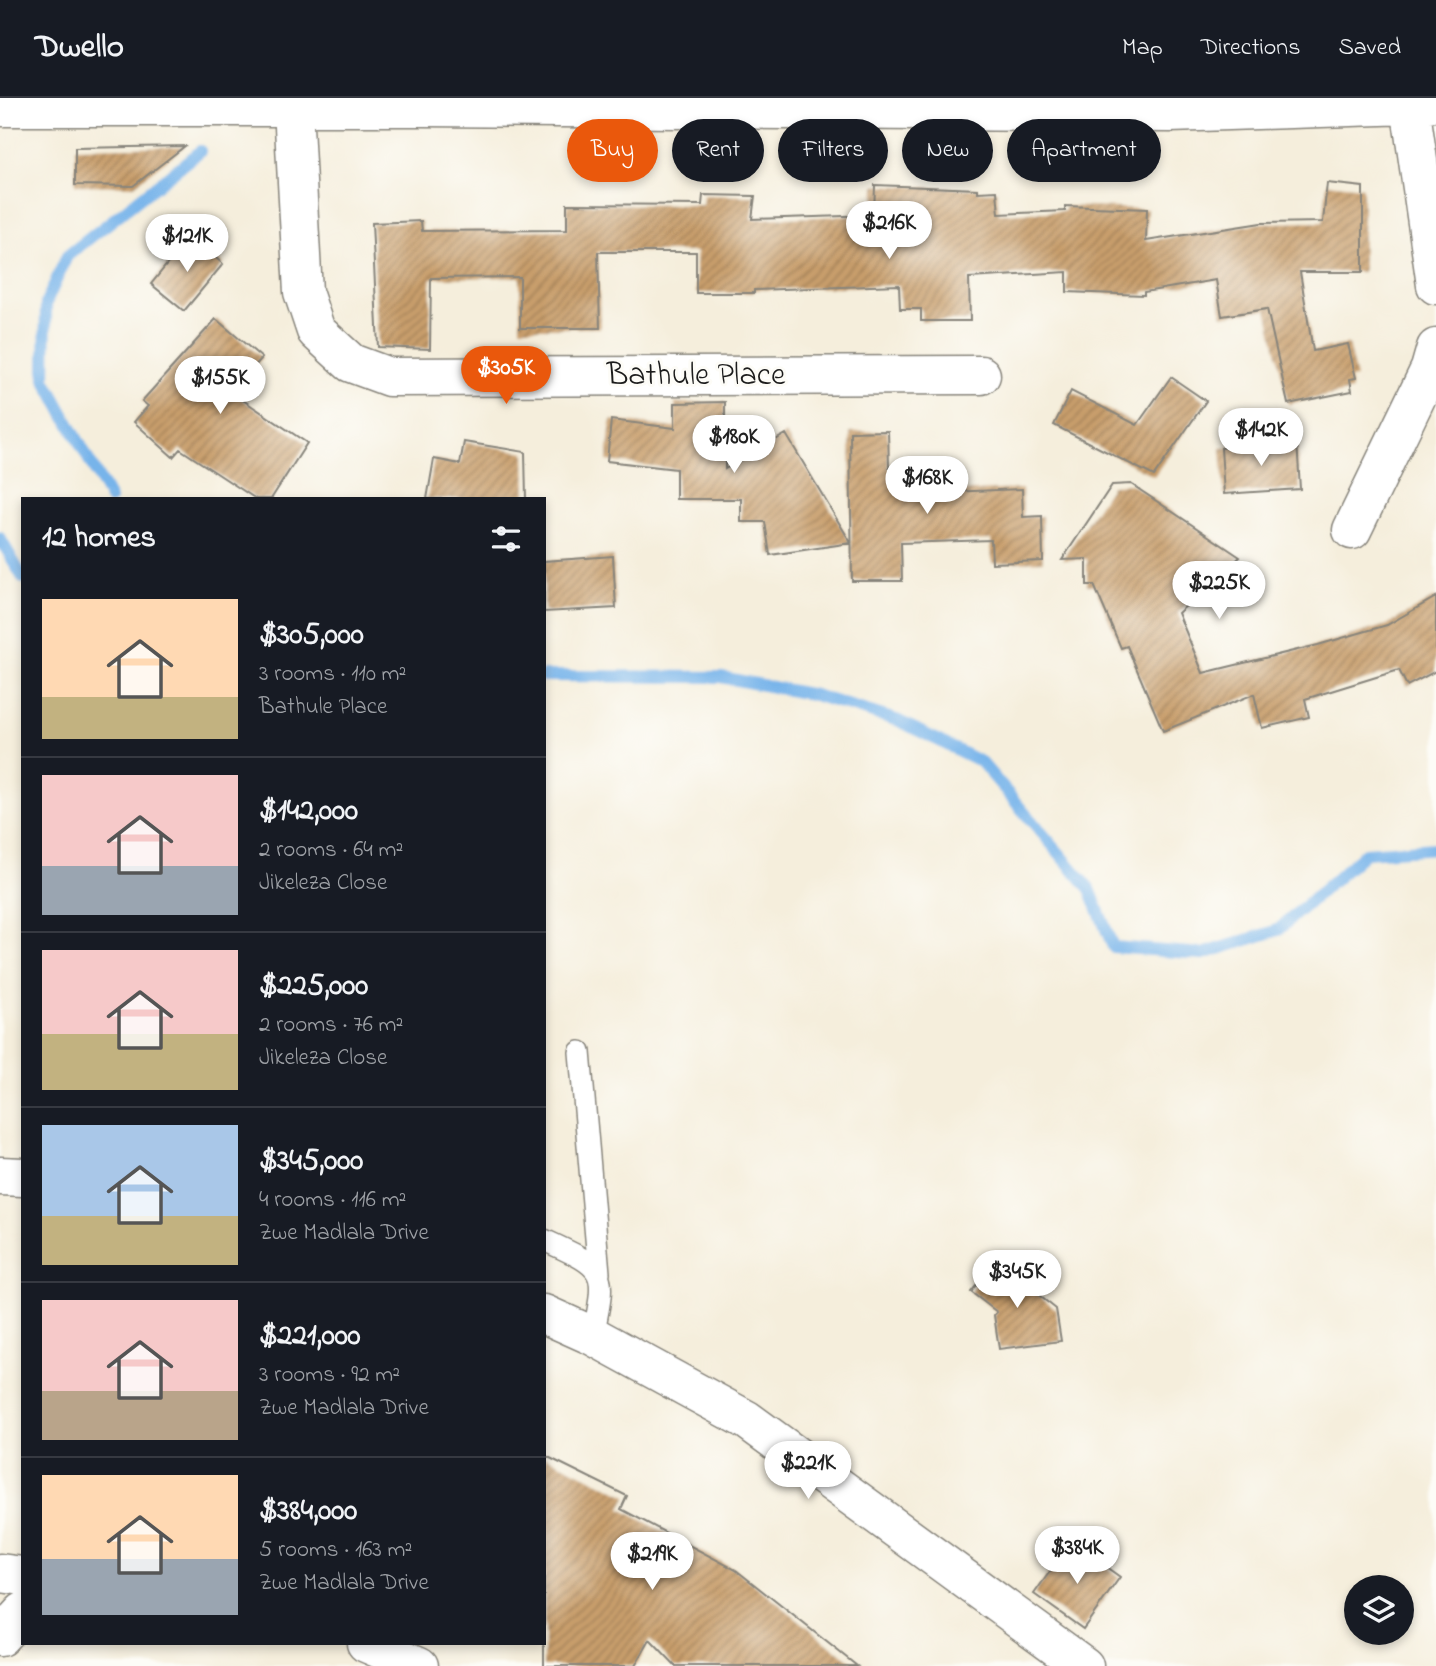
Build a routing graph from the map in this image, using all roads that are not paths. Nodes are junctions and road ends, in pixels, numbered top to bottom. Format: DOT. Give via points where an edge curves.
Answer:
graph roads {
  1 [pos="1423,104"];
  2 [pos="1170,106"];
  3 [pos="0,107"];
  4 [pos="293,108"];
  5 [pos="1436,285"];
  6 [pos="1436,348"];
  7 [pos="981,374"];
  8 [pos="1352,530"];
  9 [pos="580,1052"];
  10 [pos="0,1176"];
  11 [pos="21,1177"];
  12 [pos="546,1241"];
  13 [pos="599,1273"];
  14 [pos="546,1315"];
  15 [pos="593,1336"];
  16 [pos="0,1573"];
  17 [pos="21,1576"];
  18 [pos="21,1614"];
  19 [pos="0,1637"];
  20 [pos="1084,1666"];
  1 -- 2 [label="street"];
  1 -- 5 [label="street"];
  2 -- 4 [label="street"];
  3 -- 4 [label="street"];
  4 -- 7 [label="street, Bathule Place" via="303,292 316,331 363,368 389,377"];
  6 -- 8 [label="street"];
  9 -- 13 [label="lane"];
  10 -- 11 [label="street"];
  12 -- 13 [label="lane" via="585,1259"];
  13 -- 15 [label="lane" via="602,1293"];
  14 -- 15 [label="street"];
  15 -- 20 [label="street" via="747,1420"];
  16 -- 17 [label="street"];
  18 -- 19 [label="street"];
}
